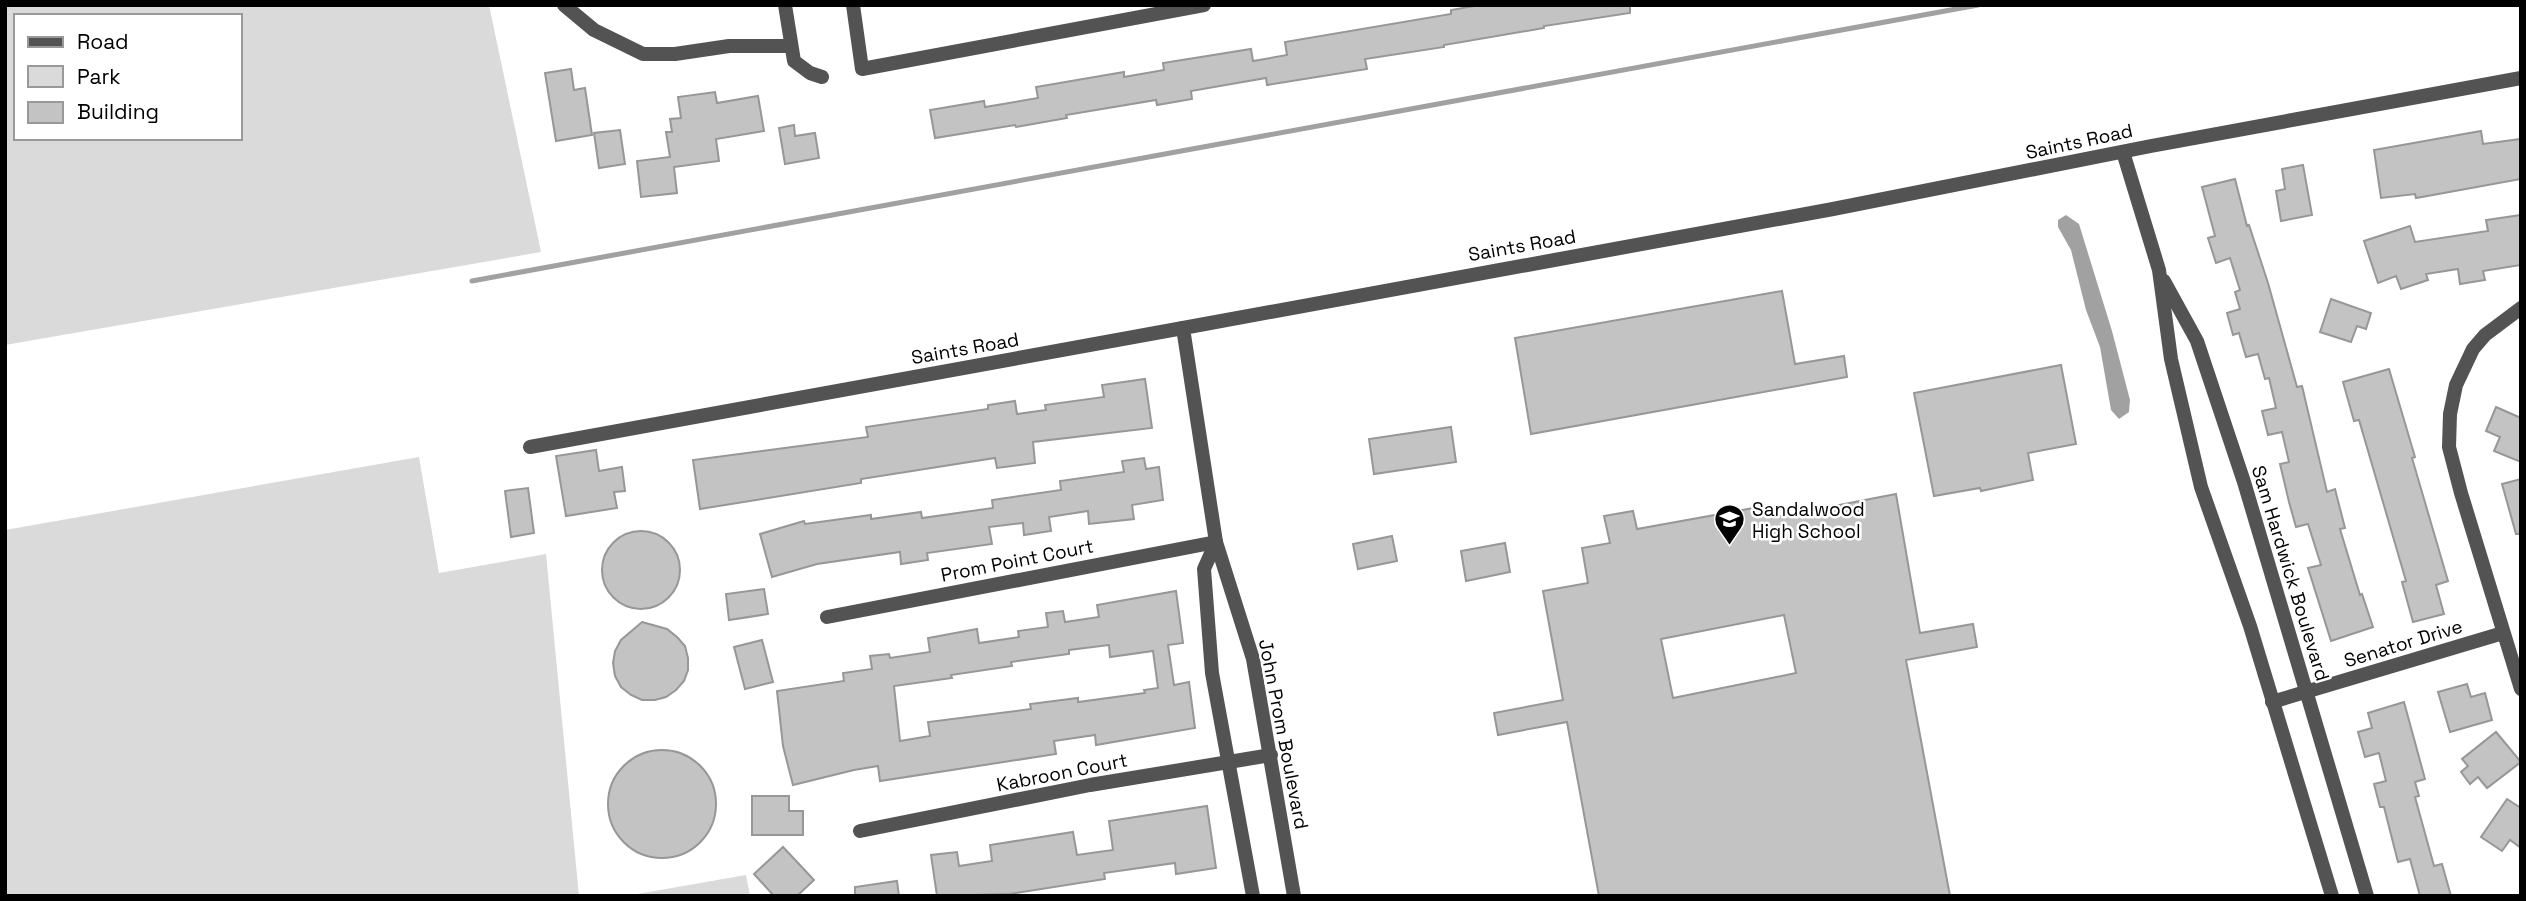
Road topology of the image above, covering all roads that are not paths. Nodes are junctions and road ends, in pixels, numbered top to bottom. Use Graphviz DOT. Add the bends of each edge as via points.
graph roads {
  1 [pos="564,5"];
  2 [pos="785,5"];
  3 [pos="853,5"];
  4 [pos="1204,5"];
  5 [pos="790,46"];
  6 [pos="822,78"];
  7 [pos="2521,78"];
  8 [pos="2123,152"];
  9 [pos="2159,270"];
  10 [pos="2521,308"];
  11 [pos="1183,328"];
  12 [pos="530,447"];
  13 [pos="1216,542"];
  14 [pos="827,617"];
  15 [pos="2504,633"];
  16 [pos="2521,689"];
  17 [pos="2308,692"];
  18 [pos="2273,702"];
  19 [pos="1271,755"];
  20 [pos="1230,760"];
  21 [pos="860,831"];
  22 [pos="1255,894"];
  23 [pos="1294,896"];
  24 [pos="2332,896"];
  25 [pos="2367,896"];
  1 -- 5 [label="street" via="594,30 643,54"];
  2 -- 5 [label="street"];
  3 -- 4 [label="street" via="862,69"];
  5 -- 6 [label="street" via="794,61"];
  7 -- 8 [label="street, Saints Road"];
  8 -- 9 [label="street, Sam Hardwick Boulevard"];
  8 -- 11 [label="street, Saints Road"];
  9 -- 17 [label="street, Sam Hardwick Boulevard" via="2197,341"];
  9 -- 18 [label="street, Sam Hardwick Boulevard" via="2171,359 2201,487"];
  10 -- 15 [label="street" via="2473,349 2456,386 2450,414 2449,447"];
  11 -- 12 [label="street, Saints Road"];
  11 -- 13 [label="street, John Prom Boulevard"];
  13 -- 14 [label="street, Prom Point Court"];
  13 -- 19 [label="street, John Prom Boulevard" via="1252,659"];
  13 -- 20 [label="street, John Prom Boulevard" via="1204,569 1212,673"];
  15 -- 16 [label="street"];
  15 -- 17 [label="street, Senator Drive"];
  17 -- 18 [label="street, Senator Drive"];
  17 -- 25 [label="street, Sam Hardwick Boulevard"];
  18 -- 24 [label="street, Sam Hardwick Boulevard"];
  19 -- 20 [label="street, Kabroon Court"];
  19 -- 23 [label="street, John Prom Boulevard"];
  20 -- 21 [label="street, Kabroon Court"];
  20 -- 22 [label="street, John Prom Boulevard"];
}
